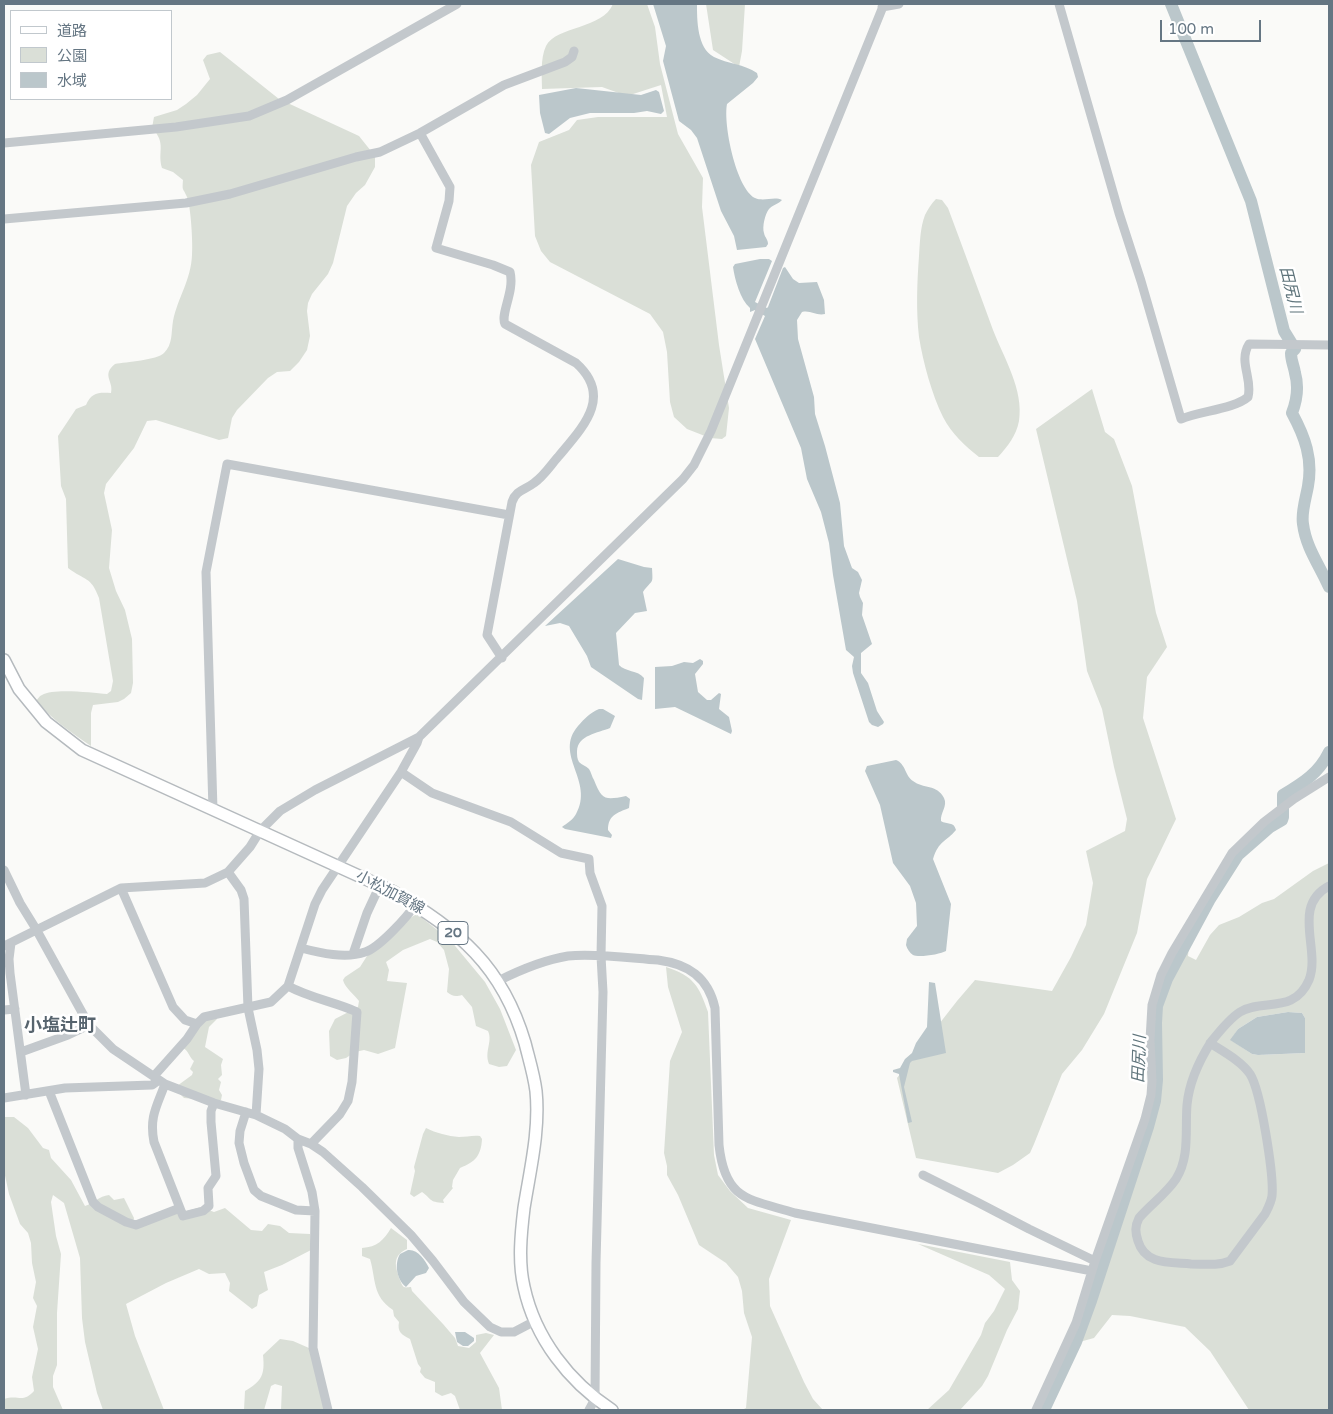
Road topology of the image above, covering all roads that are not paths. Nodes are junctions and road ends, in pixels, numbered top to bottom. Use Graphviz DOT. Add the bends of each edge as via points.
graph roads {
  1 [pos="457,4"];
  2 [pos="899,4"];
  3 [pos="1059,4"];
  4 [pos="883,6"];
  5 [pos="574,51"];
  6 [pos="420,133"];
  7 [pos="4,143"];
  8 [pos="4,219"];
  9 [pos="1329,345"];
  10 [pos="509,515"];
  11 [pos="502,658"];
  12 [pos="4,660"];
  13 [pos="7,677"];
  14 [pos="419,737"];
  15 [pos="401,772"];
  16 [pos="1329,777"];
  17 [pos="213,810"];
  18 [pos="260,831"];
  19 [pos="337,865"];
  20 [pos="4,870"];
  21 [pos="228,872"];
  22 [pos="380,885"];
  23 [pos="1329,886"];
  24 [pos="121,888"];
  25 [pos="415,905"];
  26 [pos="36,929"];
  27 [pos="8,945"];
  28 [pos="301,948"];
  29 [pos="353,954"];
  30 [pos="601,956"];
  31 [pos="498,981"];
  32 [pos="288,986"];
  33 [pos="248,1008"];
  34 [pos="15,1009"];
  35 [pos="4,1010"];
  36 [pos="197,1024"];
  37 [pos="89,1025"];
  38 [pos="1210,1044"];
  39 [pos="21,1052"];
  40 [pos="159,1080"];
  41 [pos="49,1091"];
  42 [pos="26,1096"];
  43 [pos="4,1098"];
  44 [pos="214,1103"];
  45 [pos="246,1112"];
  46 [pos="256,1115"];
  47 [pos="298,1139"];
  48 [pos="311,1144"];
  49 [pos="923,1175"];
  50 [pos="180,1208"];
  51 [pos="315,1211"];
  52 [pos="1095,1261"];
  53 [pos="1092,1271"];
  54 [pos="535,1321"];
  55 [pos="595,1399"];
  56 [pos="328,1410"];
  57 [pos="589,1410"];
  58 [pos="612,1410"];
  59 [pos="1036,1410"];
  1 -- 7 [label="street" via="287,100 249,116 176,128"];
  2 -- 4 [label="street"];
  3 -- 9 [label="street" via="1181,419 1243,402 1248,397 1250,387 1244,356 1250,344"];
  4 -- 11 [label="street" via="711,431 694,465 683,480"];
  5 -- 6 [label="street" via="565,62 504,85"];
  6 -- 8 [label="street" via="380,152 230,194 186,203"];
  6 -- 10 [label="street" via="450,186 436,248 510,272 512,284 503,318 505,324 576,362 592,384 593,406 585,424 546,472 534,484 517,493"];
  10 -- 11 [label="street" via="487,635"];
  10 -- 17 [label="street" via="227,464 206,572"];
  11 -- 14 [label="street"];
  12 -- 13 [label="main road, 小松加賀線 / 20"];
  13 -- 17 [label="main road, 小松加賀線 / 20" via="46,722 82,750"];
  14 -- 15 [label="street"];
  14 -- 18 [label="street" via="292,803"];
  15 -- 19 [label="street"];
  15 -- 30 [label="street" via="432,793 512,822 561,853 589,859 590,873 602,906"];
  16 -- 52 [label="street" via="1264,822 1232,853 1161,975 1152,1004 1152,1081 1146,1114"];
  17 -- 18 [label="main road, 小松加賀線 / 20"];
  18 -- 19 [label="main road, 小松加賀線 / 20"];
  18 -- 21 [label="street"];
  19 -- 22 [label="main road, 小松加賀線 / 20"];
  19 -- 28 [label="street" via="315,904"];
  20 -- 26 [label="street"];
  21 -- 24 [label="street" via="205,883"];
  21 -- 33 [label="street" via="244,899"];
  22 -- 25 [label="main road, 小松加賀線 / 20"];
  22 -- 29 [label="street"];
  23 -- 38 [label="street" via="1320,892 1311,907 1311,972 1304,988 1283,1003 1241,1011"];
  24 -- 26 [label="street"];
  24 -- 36 [label="street" via="173,1007 185,1020"];
  25 -- 29 [label="street" via="375,947"];
  25 -- 31 [label="main road, 小松加賀線 / 20" via="466,943"];
  26 -- 27 [label="street"];
  26 -- 37 [label="street"];
  27 -- 34 [label="street"];
  28 -- 29 [label="street"];
  28 -- 32 [label="street"];
  30 -- 31 [label="street" via="569,956 541,962"];
  30 -- 53 [label="street" via="678,964 710,988 716,1019 721,1161 733,1188 747,1198 795,1213"];
  30 -- 55 [label="street"];
  31 -- 54 [label="main road, 小松加賀線 / 20" via="516,1018 536,1092 534,1151 524,1208 521,1257 523,1286"];
  32 -- 33 [label="street" via="270,1002"];
  32 -- 48 [label="street" via="302,994 357,1012 348,1101"];
  33 -- 36 [label="street" via="204,1017"];
  33 -- 46 [label="street" via="258,1050"];
  34 -- 35 [label="street"];
  34 -- 39 [label="street"];
  36 -- 40 [label="street"];
  37 -- 39 [label="street"];
  37 -- 40 [label="street" via="113,1049"];
  38 -- 38 [label="street" via="1252,1076 1271,1168 1272,1196 1265,1214 1230,1261 1212,1265 1162,1262 1142,1250 1136,1225 1176,1179 1186,1150 1189,1091"];
  39 -- 42 [label="street"];
  40 -- 41 [label="street" via="152,1085"];
  40 -- 44 [label="street"];
  40 -- 50 [label="street" via="152,1133"];
  41 -- 42 [label="street"];
  41 -- 50 [label="street" via="93,1202 98,1207 136,1225"];
  42 -- 43 [label="street"];
  44 -- 45 [label="street"];
  44 -- 50 [label="street" via="211,1122 216,1176 208,1188 210,1206 183,1216"];
  45 -- 46 [label="street"];
  45 -- 51 [label="street" via="239,1143 254,1190 296,1210"];
  46 -- 47 [label="street"];
  47 -- 48 [label="street"];
  47 -- 51 [label="street"];
  48 -- 54 [label="street" via="334,1161 411,1235 464,1302 490,1327 501,1332 514,1332"];
  49 -- 52 [label="street"];
  51 -- 56 [label="street" via="313,1348"];
  52 -- 53 [label="street"];
  53 -- 59 [label="street" via="1076,1323"];
  54 -- 55 [label="main road, 小松加賀線 / 20" via="570,1375"];
  55 -- 57 [label="street"];
  55 -- 58 [label="main road, 小松加賀線 / 20"];
}
